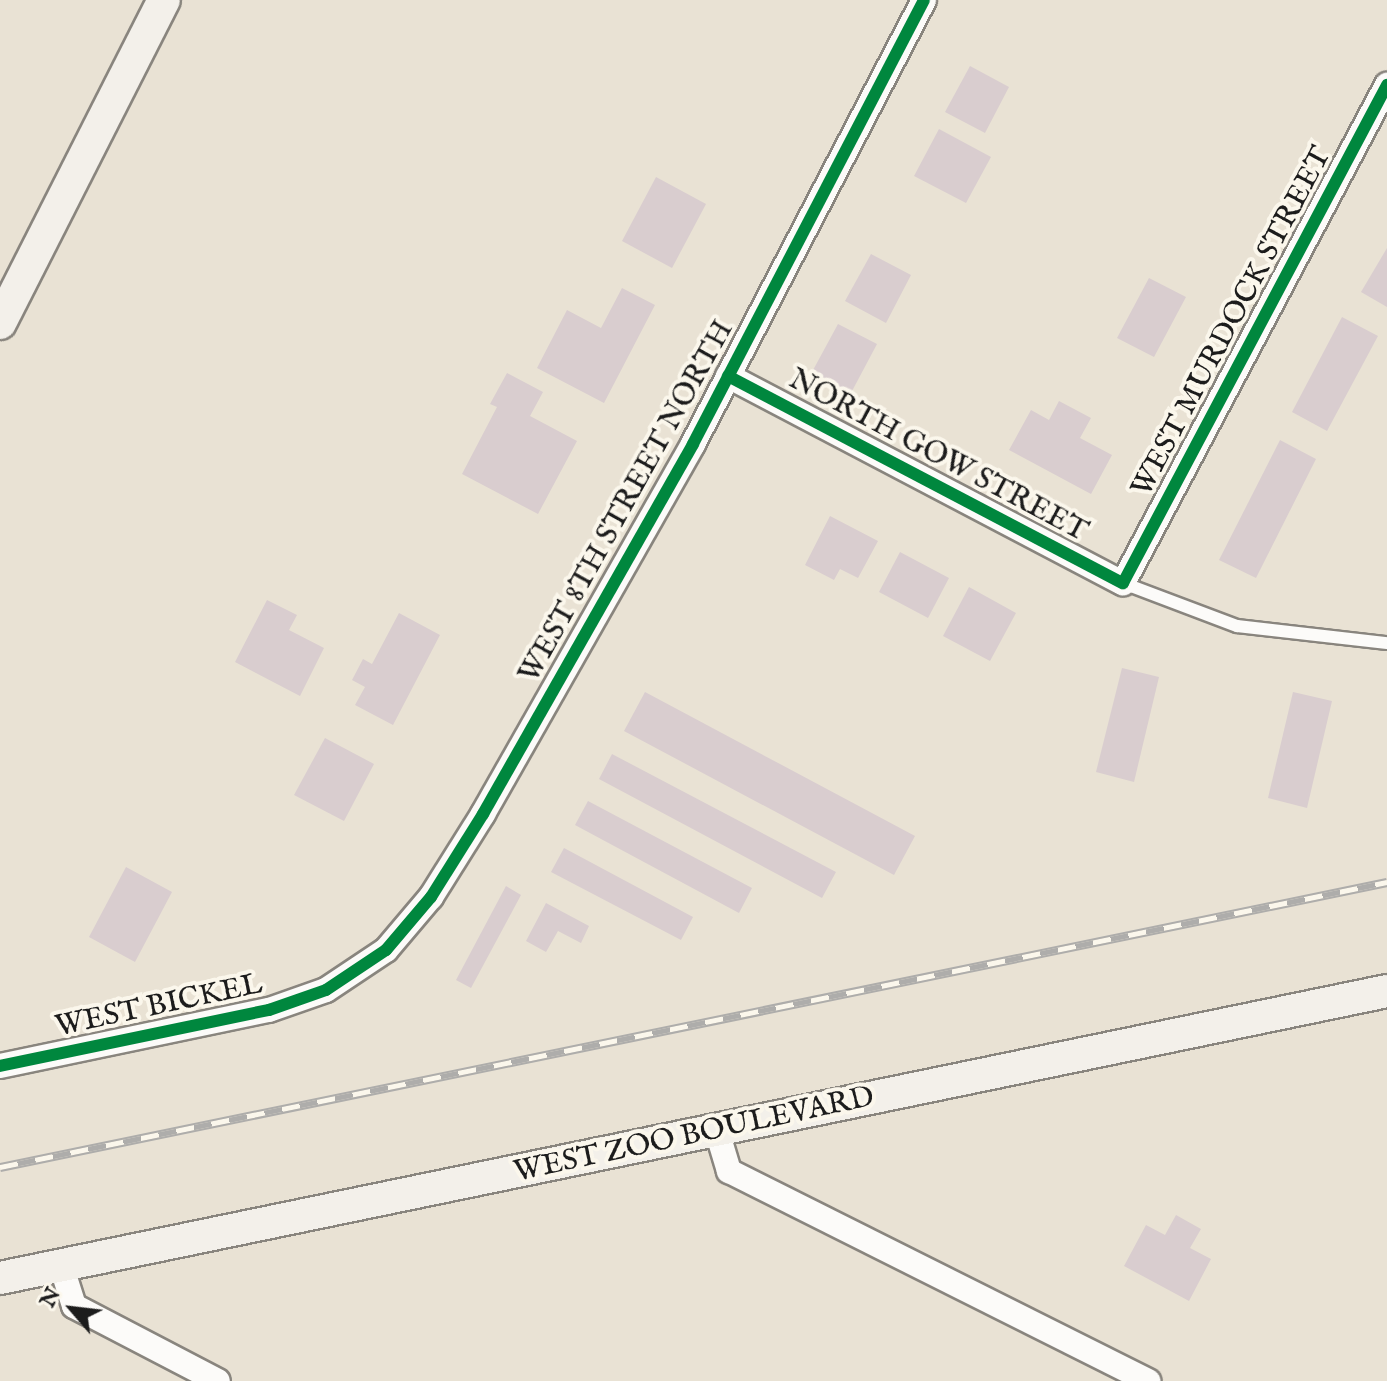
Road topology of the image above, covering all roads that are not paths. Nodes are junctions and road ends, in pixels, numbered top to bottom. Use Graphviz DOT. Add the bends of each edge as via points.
graph roads {
  1 [pos="164,0"];
  2 [pos="924,0"];
  3 [pos="1387,85"];
  4 [pos="0,323"];
  5 [pos="728,376"];
  6 [pos="1123,583"];
  7 [pos="1387,643"];
  8 [pos="326,990"];
  9 [pos="1387,991"];
  10 [pos="0,1066"];
  11 [pos="717,1131"];
  12 [pos="61,1265"];
  13 [pos="0,1278"];
  14 [pos="218,1381"];
  15 [pos="1148,1381"];
  1 -- 4 [label="main road"];
  2 -- 5 [label="street, WEST 8TH STREET NORTH"];
  3 -- 6 [label="street, WEST MURDOCK STREET"];
  5 -- 6 [label="street, NORTH GOW STREET"];
  5 -- 8 [label="street, WEST 8TH STREET NORTH" via="483,814 431,897 386,950"];
  6 -- 7 [label="lane" via="1237,626"];
  8 -- 10 [label="street, WEST BICKEL" via="269,1010"];
  9 -- 11 [label="main road, WEST ZOO BOULEVARD"];
  11 -- 12 [label="main road, WEST ZOO BOULEVARD"];
  11 -- 15 [label="street" via="729,1171"];
  12 -- 13 [label="main road, WEST ZOO BOULEVARD"];
  12 -- 14 [label="street" via="74,1306"];
}
